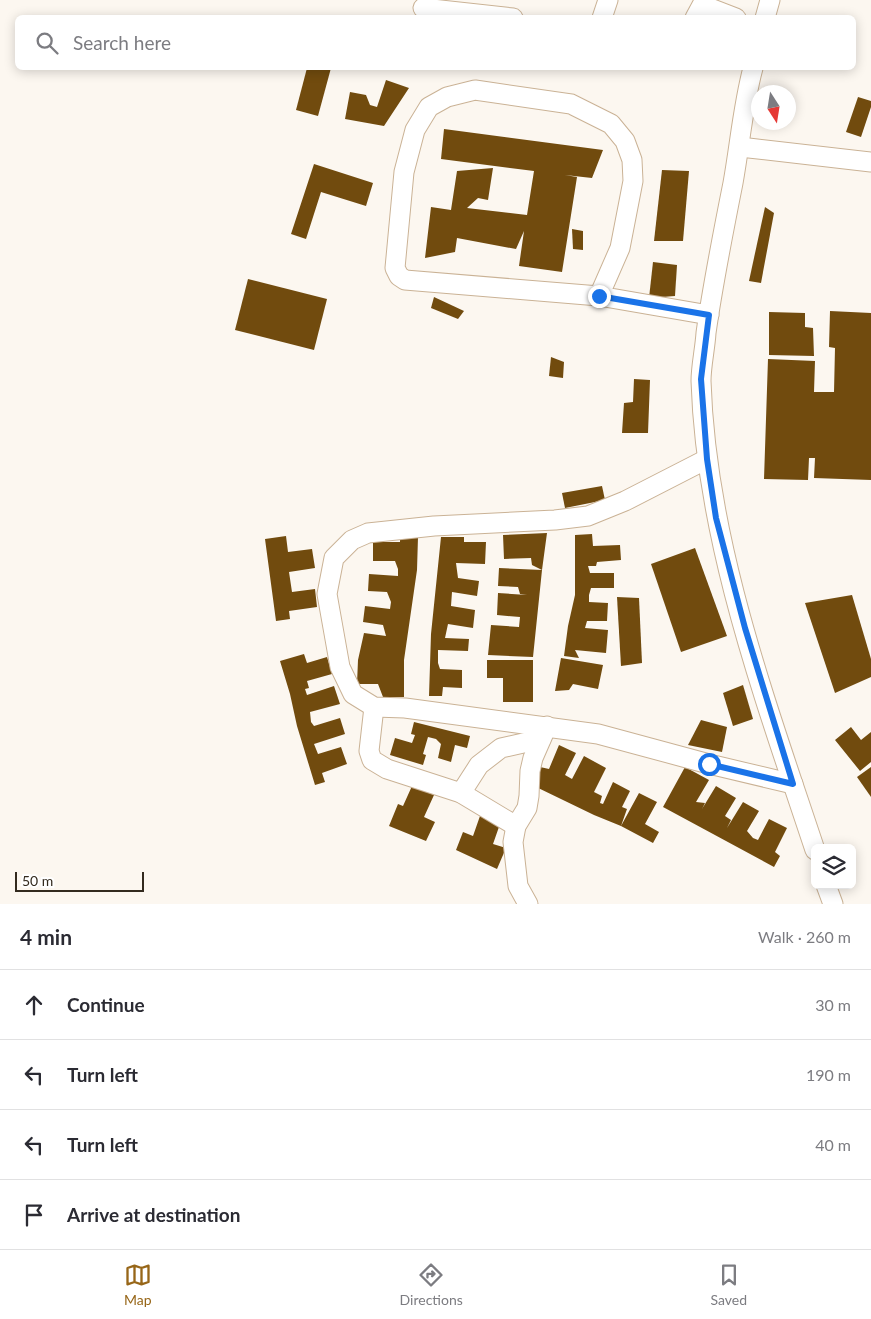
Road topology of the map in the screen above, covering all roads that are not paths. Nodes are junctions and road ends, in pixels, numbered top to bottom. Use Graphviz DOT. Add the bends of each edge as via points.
graph roads {
  1 [pos="608,0"];
  2 [pos="770,0"];
  3 [pos="423,8"];
  4 [pos="700,8"];
  5 [pos="486,15"];
  6 [pos="603,15"];
  7 [pos="725,15"];
  8 [pos="766,15"];
  9 [pos="752,70"];
  10 [pos="740,147"];
  11 [pos="871,162"];
  12 [pos="599,296"];
  13 [pos="709,315"];
  14 [pos="707,459"];
  15 [pos="374,707"];
  16 [pos="544,733"];
  17 [pos="793,784"];
  18 [pos="461,793"];
  19 [pos="516,826"];
  20 [pos="813,844"];
  21 [pos="827,889"];
  22 [pos="528,904"];
  23 [pos="832,904"];
  1 -- 6 [label="street"];
  2 -- 8 [label="street"];
  3 -- 5 [label="street"];
  4 -- 7 [label="street"];
  9 -- 10 [label="street"];
  10 -- 11 [label="street"];
  10 -- 13 [label="street"];
  12 -- 12 [label="street" via="405,280 399,276 395,268 404,172 415,130 429,107 447,97 475,90 572,104 611,124 625,141 632,160 633,181 620,248"];
  12 -- 13 [label="street"];
  13 -- 14 [label="street" via="701,379"];
  14 -- 15 [label="street" via="588,516 434,526 368,533 352,540 334,558 327,594 340,667 353,694"];
  14 -- 17 [label="street" via="716,518 745,628"];
  15 -- 16 [label="street" via="405,708"];
  15 -- 18 [label="street" via="369,751 372,760 387,769"];
  16 -- 17 [label="street" via="598,734"];
  16 -- 18 [label="street" via="501,748 479,765"];
  16 -- 19 [label="street" via="530,771 527,808"];
  17 -- 20 [label="street"];
  18 -- 19 [label="street"];
  19 -- 22 [label="street" via="513,842 515,872"];
  21 -- 23 [label="street"];
}
